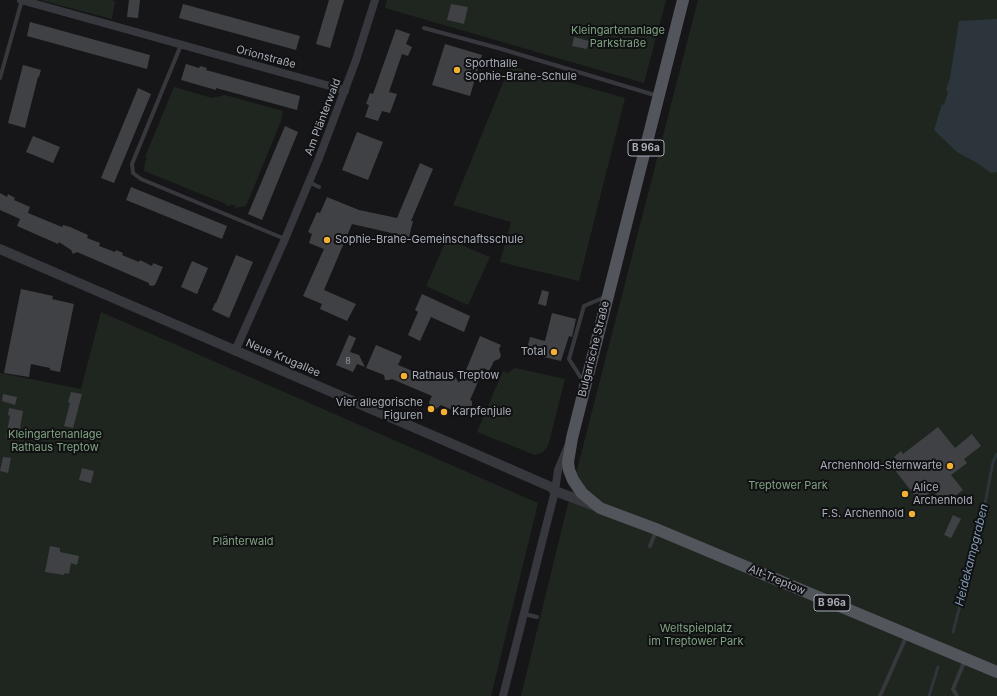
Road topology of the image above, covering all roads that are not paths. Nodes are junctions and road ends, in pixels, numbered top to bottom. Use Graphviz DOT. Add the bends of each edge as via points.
graph roads {
  1 [pos="22,0"];
  2 [pos="375,0"];
  3 [pos="683,0"];
  4 [pos="424,28"];
  5 [pos="181,45"];
  6 [pos="0,78"];
  7 [pos="345,91"];
  8 [pos="659,97"];
  9 [pos="309,182"];
  10 [pos="319,186"];
  11 [pos="285,239"];
  12 [pos="0,249"];
  13 [pos="607,296"];
  14 [pos="235,351"];
  15 [pos="586,384"];
  16 [pos="572,438"];
  17 [pos="555,491"];
  18 [pos="600,508"];
  19 [pos="656,529"];
  20 [pos="650,546"];
  21 [pos="524,614"];
  22 [pos="537,617"];
  23 [pos="907,634"];
  24 [pos="966,659"];
  25 [pos="997,672"];
  26 [pos="503,696"];
  27 [pos="880,696"];
  28 [pos="957,696"];
  1 -- 5 [label="street, Orionstraße"];
  1 -- 6 [label="lane, Orionstraße"];
  2 -- 7 [label="street, Am Plänterwald"];
  3 -- 8 [label="main road, Bulgarische Straße / B 96a"];
  4 -- 8 [label="lane"];
  5 -- 7 [label="street, Orionstraße"];
  5 -- 11 [label="lane" via="132,164 133,173 141,179"];
  7 -- 9 [label="street, Am Plänterwald"];
  8 -- 13 [label="main road, Bulgarische Straße / B 96a"];
  9 -- 10 [label="lane"];
  9 -- 11 [label="street, Am Plänterwald"];
  11 -- 14 [label="street, Am Plänterwald"];
  12 -- 14 [label="street, Neue Krugallee"];
  13 -- 15 [label="main road, Bulgarische Straße / B 96a"];
  13 -- 15 [label="lane" via="584,306 569,359"];
  14 -- 17 [label="street, Neue Krugallee" via="472,452"];
  15 -- 16 [label="main road, Bulgarische Straße / B 96a"];
  16 -- 17 [label="street, Bulgarische Straße" via="562,456"];
  16 -- 18 [label="main road, Alt-Treptow / B 96a" via="568,468 582,493"];
  17 -- 18 [label="street, Alt-Treptow"];
  17 -- 21 [label="street, Bulgarische Straße"];
  18 -- 19 [label="main road, Alt-Treptow / B 96a"];
  19 -- 20 [label="lane"];
  19 -- 23 [label="main road, Alt-Treptow / B 96a"];
  21 -- 22 [label="lane"];
  21 -- 26 [label="street, Bulgarische Straße"];
  23 -- 24 [label="main road, Alt-Treptow / B 96a"];
  23 -- 27 [label="lane"];
  24 -- 25 [label="main road, Alt-Treptow / B 96a"];
  24 -- 28 [label="lane" via="953,689"];
}
